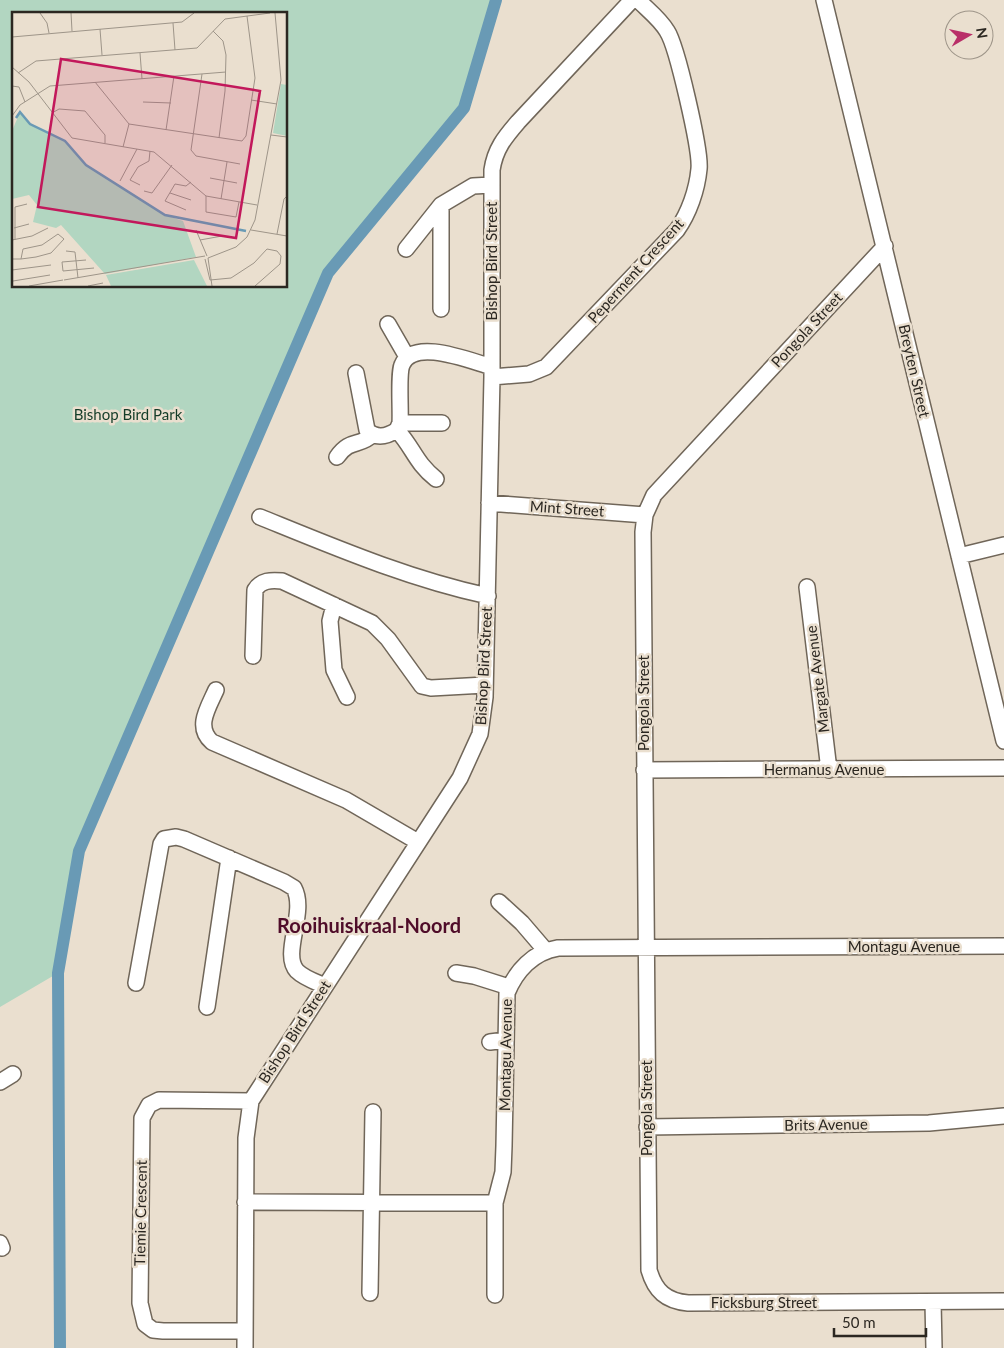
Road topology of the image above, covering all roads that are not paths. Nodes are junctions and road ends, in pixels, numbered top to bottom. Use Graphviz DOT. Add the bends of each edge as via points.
graph roads {
  1 [pos="632,0"];
  2 [pos="638,0"];
  3 [pos="824,0"];
  4 [pos="492,185"];
  5 [pos="441,205"];
  6 [pos="885,246"];
  7 [pos="406,249"];
  8 [pos="441,308"];
  9 [pos="388,324"];
  10 [pos="407,357"];
  11 [pos="492,372"];
  12 [pos="356,373"];
  13 [pos="442,422"];
  14 [pos="399,427"];
  15 [pos="372,435"];
  16 [pos="336,457"];
  17 [pos="436,479"];
  18 [pos="489,503"];
  19 [pos="645,515"];
  20 [pos="260,518"];
  21 [pos="1004,545"];
  22 [pos="959,556"];
  23 [pos="807,587"];
  24 [pos="488,596"];
  25 [pos="334,605"];
  26 [pos="253,656"];
  27 [pos="485,685"];
  28 [pos="216,690"];
  29 [pos="347,697"];
  30 [pos="1004,741"];
  31 [pos="1004,768"];
  32 [pos="644,770"];
  33 [pos="829,770"];
  34 [pos="418,842"];
  35 [pos="229,858"];
  36 [pos="499,902"];
  37 [pos="1004,946"];
  38 [pos="646,950"];
  39 [pos="546,951"];
  40 [pos="456,973"];
  41 [pos="136,983"];
  42 [pos="325,986"];
  43 [pos="509,987"];
  44 [pos="207,1007"];
  45 [pos="506,1040"];
  46 [pos="490,1042"];
  47 [pos="251,1101"];
  48 [pos="372,1112"];
  49 [pos="1004,1116"];
  50 [pos="647,1127"];
  51 [pos="370,1201"];
  52 [pos="245,1202"];
  53 [pos="495,1203"];
  54 [pos="648,1252"];
  55 [pos="370,1293"];
  56 [pos="495,1295"];
  57 [pos="1004,1301"];
  58 [pos="934,1302"];
  59 [pos="245,1331"];
  60 [pos="245,1348"];
  61 [pos="934,1348"];
  1 -- 4 [label="street, Bishop Bird Street" via="502,140 494,155"];
  2 -- 11 [label="street, Peperment Crescent" via="661,22 672,40 695,136 699,168 688,210 677,230 546,367 529,374"];
  3 -- 6 [label="street, Breyten Street"];
  4 -- 5 [label="street" via="473,186"];
  4 -- 11 [label="street, Bishop Bird Street"];
  5 -- 7 [label="street"];
  5 -- 8 [label="street"];
  6 -- 19 [label="street, Pongola Street" via="659,489"];
  6 -- 22 [label="street, Breyten Street"];
  9 -- 10 [label="street"];
  10 -- 11 [label="street" via="414,353 434,352"];
  10 -- 14 [label="street" via="401,366"];
  11 -- 18 [label="street, Bishop Bird Street"];
  12 -- 15 [label="street" via="366,430"];
  13 -- 14 [label="street"];
  14 -- 15 [label="street" via="385,435"];
  14 -- 17 [label="street" via="418,463"];
  15 -- 16 [label="street" via="347,444"];
  18 -- 19 [label="street, Mint Street"];
  18 -- 24 [label="street, Bishop Bird Street"];
  19 -- 32 [label="street, Pongola Street"];
  20 -- 24 [label="street" via="347,552 444,585"];
  21 -- 22 [label="street"];
  22 -- 30 [label="street, Breyten Street"];
  23 -- 33 [label="street, Margate Avenue"];
  24 -- 27 [label="street, Bishop Bird Street"];
  25 -- 26 [label="street" via="282,581 261,584 253,597"];
  25 -- 27 [label="street" via="378,628 422,686"];
  25 -- 29 [label="street" via="330,621 334,670"];
  27 -- 34 [label="street, Bishop Bird Street" via="484,714 472,755"];
  28 -- 34 [label="street" via="202,722 205,736 212,742 353,803"];
  31 -- 33 [label="street, Hermanus Avenue"];
  32 -- 33 [label="street, Hermanus Avenue"];
  32 -- 38 [label="street, Pongola Street"];
  34 -- 42 [label="street, Bishop Bird Street"];
  35 -- 41 [label="street" via="184,839 164,839"];
  35 -- 42 [label="street" via="294,888 299,903 292,962 299,974"];
  35 -- 44 [label="street"];
  36 -- 39 [label="street"];
  37 -- 38 [label="street, Montagu Avenue"];
  38 -- 39 [label="street, Montagu Avenue" via="558,948"];
  38 -- 50 [label="street, Pongola Street"];
  39 -- 43 [label="street, Montagu Avenue" via="523,967"];
  40 -- 43 [label="street"];
  42 -- 47 [label="street, Bishop Bird Street"];
  43 -- 45 [label="street, Montagu Avenue" via="506,993"];
  45 -- 46 [label="street"];
  45 -- 53 [label="street, Montagu Avenue" via="503,1172"];
  47 -- 52 [label="street, Bishop Bird Street" via="247,1124"];
  47 -- 59 [label="street, Tiemie Crescent" via="159,1100 150,1105 142,1118 140,1303 145,1324 153,1330 163,1331"];
  48 -- 51 [label="street"];
  49 -- 50 [label="street, Brits Avenue" via="929,1123"];
  50 -- 54 [label="street, Pongola Street"];
  51 -- 52 [label="street"];
  51 -- 53 [label="street"];
  51 -- 55 [label="street"];
  52 -- 59 [label="street, Bishop Bird Street"];
  53 -- 56 [label="street, Montagu Avenue"];
  54 -- 58 [label="street, Ficksburg Street" via="652,1282 674,1302"];
  57 -- 58 [label="street, Ficksburg Street"];
  58 -- 61 [label="street"];
  59 -- 60 [label="street, Bishop Bird Street"];
}
